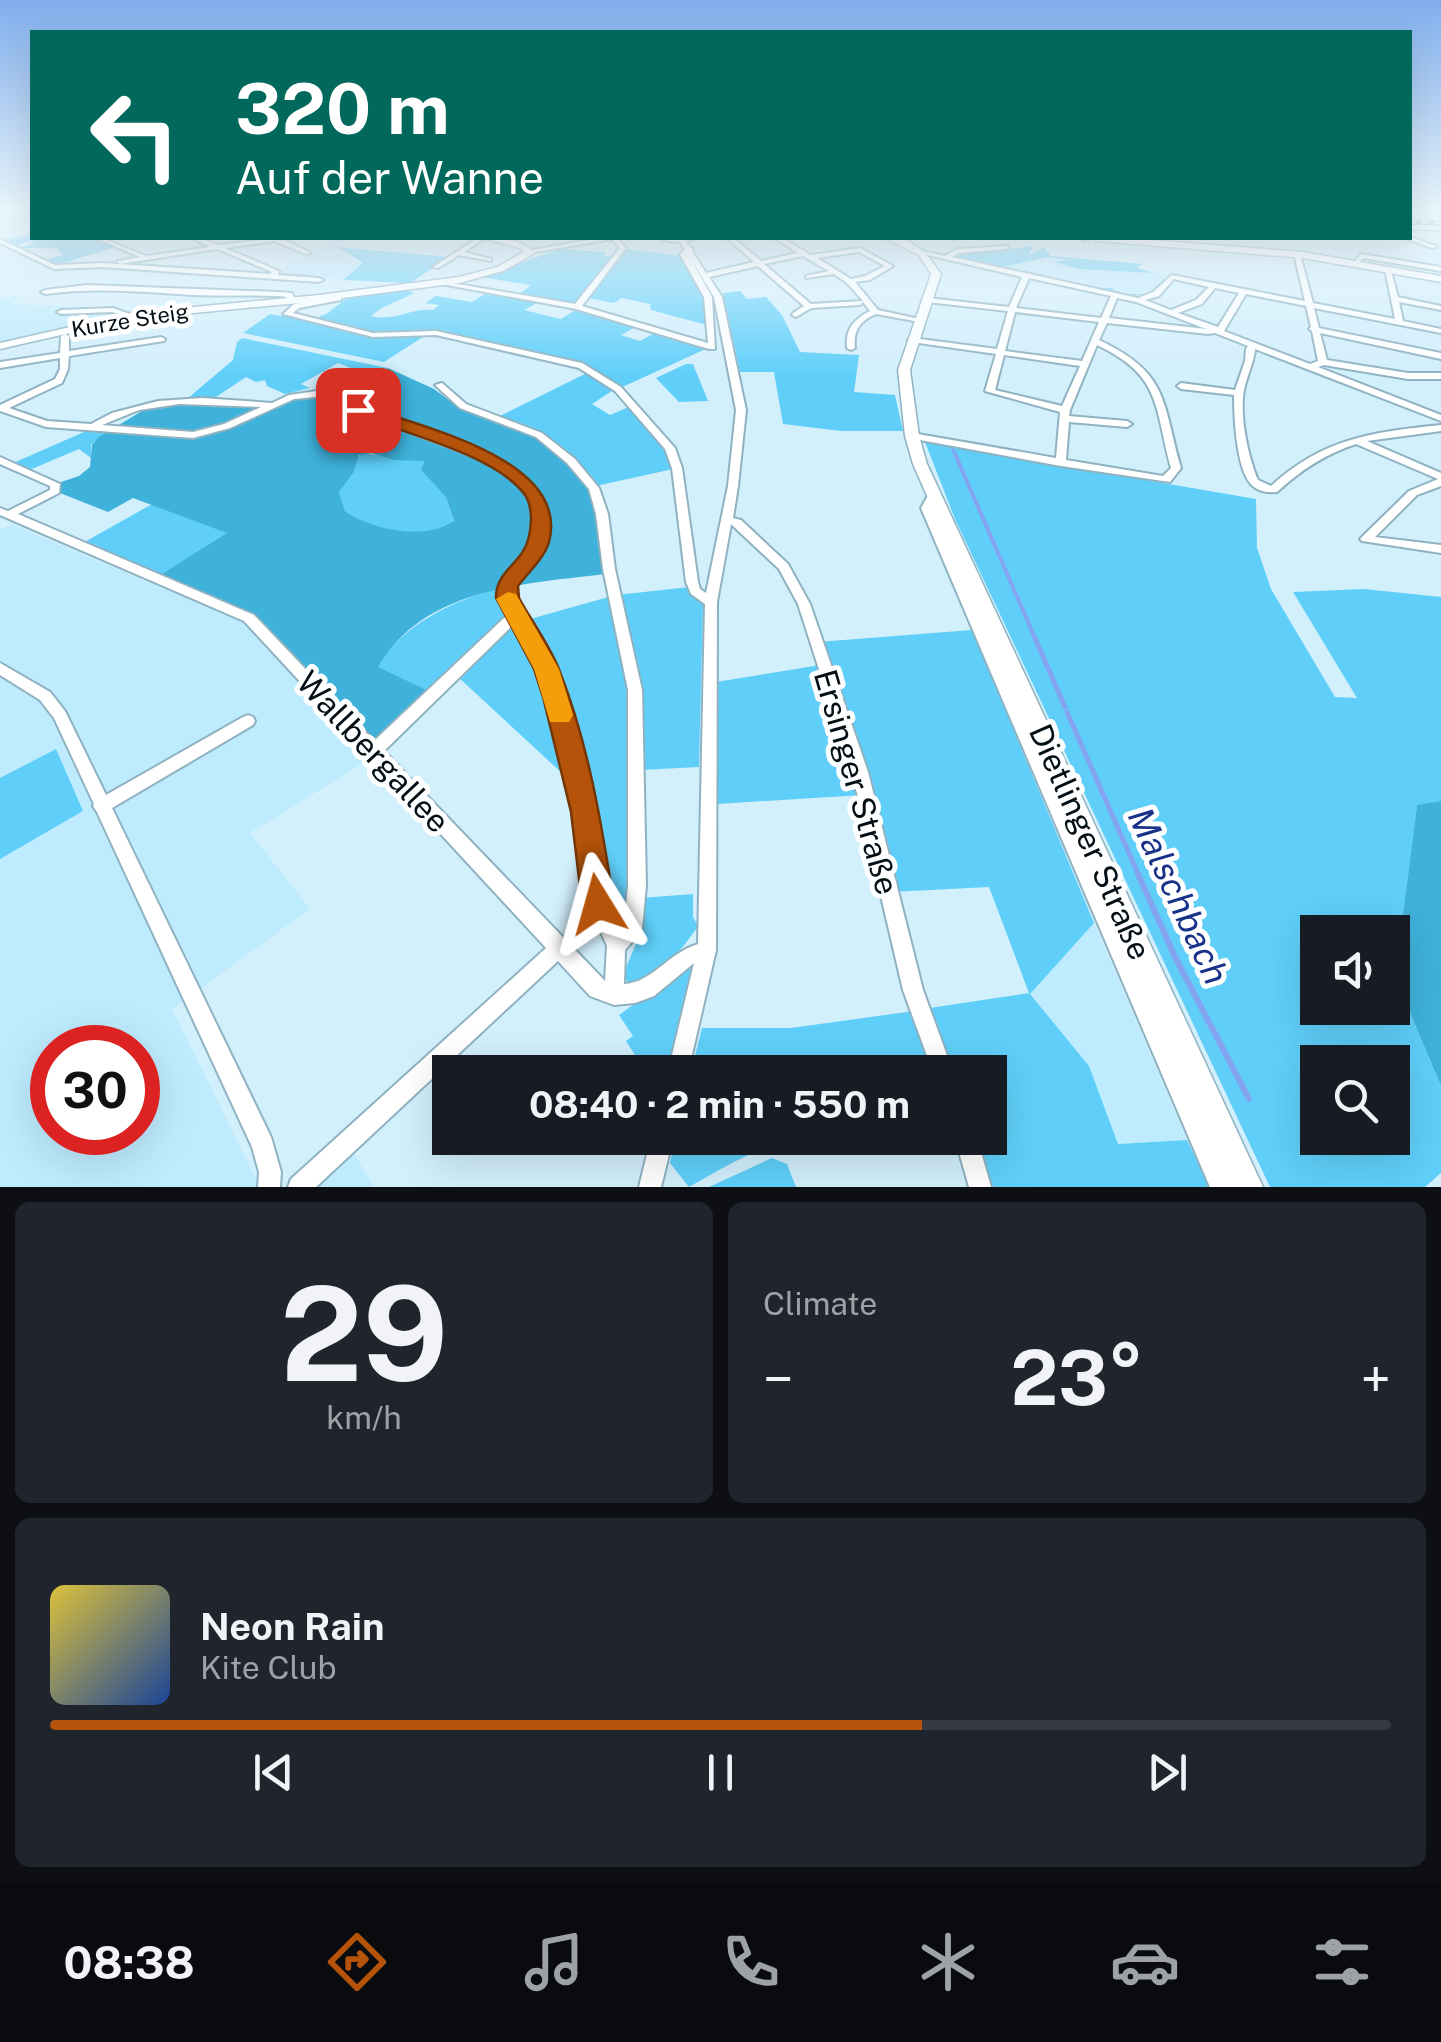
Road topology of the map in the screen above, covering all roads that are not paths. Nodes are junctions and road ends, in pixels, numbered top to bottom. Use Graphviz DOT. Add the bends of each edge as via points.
graph roads {
  1 [pos="51,265"];
  2 [pos="93,265"];
  3 [pos="108,265"];
  4 [pos="261,265"];
  5 [pos="508,265"];
  6 [pos="612,265"];
  7 [pos="689,265"];
  8 [pos="701,265"];
  9 [pos="751,265"];
  10 [pos="765,265"];
  11 [pos="825,265"];
  12 [pos="889,265"];
  13 [pos="930,265"];
  14 [pos="979,265"];
  15 [pos="1300,265"];
  16 [pos="1376,265"];
  17 [pos="1407,265"];
  18 [pos="1388,269"];
  19 [pos="1441,269"];
  20 [pos="836,272"];
  21 [pos="706,275"];
  22 [pos="808,277"];
  23 [pos="270,278"];
  24 [pos="1026,278"];
  25 [pos="1441,279"];
  26 [pos="320,280"];
  27 [pos="850,281"];
  28 [pos="440,283"];
  29 [pos="1214,284"];
  30 [pos="1244,291"];
  31 [pos="45,292"];
  32 [pos="342,296"];
  33 [pos="1114,297"];
  34 [pos="927,300"];
  35 [pos="1138,300"];
  36 [pos="1396,300"];
  37 [pos="292,301"];
  38 [pos="860,302"];
  39 [pos="1310,305"];
  40 [pos="809,306"];
  41 [pos="578,308"];
  42 [pos="1441,308"];
  43 [pos="1012,309"];
  44 [pos="60,312"];
  45 [pos="875,312"];
  46 [pos="1171,313"];
  47 [pos="796,314"];
  48 [pos="131,316"];
  49 [pos="920,320"];
  50 [pos="1104,320"];
  51 [pos="1400,323"];
  52 [pos="1313,330"];
  53 [pos="1217,331"];
  54 [pos="1441,331"];
  55 [pos="65,336"];
  56 [pos="161,339"];
  57 [pos="912,340"];
  58 [pos="1095,341"];
  59 [pos="1254,345"];
  60 [pos="0,346"];
  61 [pos="851,348"];
  62 [pos="1000,352"];
  63 [pos="63,355"];
  64 [pos="1441,356"];
  65 [pos="1323,362"];
  66 [pos="0,364"];
  67 [pos="1082,364"];
  68 [pos="1310,367"];
  69 [pos="1441,376"];
  70 [pos="439,386"];
  71 [pos="1181,386"];
  72 [pos="1238,393"];
  73 [pos="274,405"];
  74 [pos="1,408"];
  75 [pos="1441,410"];
  76 [pos="1424,412"];
  77 [pos="1065,414"];
  78 [pos="1441,418"];
  79 [pos="1128,424"];
  80 [pos="93,426"];
  81 [pos="1441,428"];
  82 [pos="912,436"];
  83 [pos="1352,439"];
  84 [pos="0,460"];
  85 [pos="1061,463"];
  86 [pos="1441,480"];
  87 [pos="934,496"];
  88 [pos="4,513"];
  89 [pos="727,520"];
  90 [pos="1441,549"];
  91 [pos="714,572"];
  92 [pos="692,582"];
  93 [pos="711,602"];
  94 [pos="517,618"];
  95 [pos="0,668"];
  96 [pos="248,721"];
  97 [pos="374,752"];
  98 [pos="101,806"];
  99 [pos="616,946"];
  100 [pos="557,950"];
  101 [pos="707,950"];
  102 [pos="614,995"];
  103 [pos="682,1055"];
  104 [pos="936,1055"];
  105 [pos="658,1155"];
  106 [pos="971,1155"];
  107 [pos="269,1187"];
  108 [pos="298,1187"];
  109 [pos="650,1187"];
  110 [pos="980,1187"];
  111 [pos="1221,1187"];
  112 [pos="1247,1187"];
  1 -- 2 [label="street"];
  3 -- 23 [label="street"];
  4 -- 23 [label="street" via="276,272"];
  5 -- 28 [label="main road, Kurze Steig"];
  6 -- 41 [label="street"];
  7 -- 41 [label="street" via="708,298 714,346"];
  8 -- 21 [label="street"];
  9 -- 21 [label="street"];
  10 -- 40 [label="street"];
  11 -- 20 [label="street"];
  12 -- 27 [label="street"];
  13 -- 34 [label="main road, Dietlinger Straße" via="936,274"];
  14 -- 24 [label="street"];
  15 -- 39 [label="street"];
  16 -- 18 [label="main road"];
  17 -- 19 [label="street"];
  18 -- 25 [label="main road"];
  18 -- 36 [label="street"];
  20 -- 22 [label="street"];
  20 -- 27 [label="street"];
  21 -- 89 [label="street" via="718,297 740,410"];
  23 -- 26 [label="street"];
  24 -- 33 [label="street"];
  24 -- 43 [label="street"];
  27 -- 45 [label="street"];
  28 -- 32 [label="main road, Kurze Steig"];
  28 -- 41 [label="street"];
  29 -- 30 [label="street"];
  29 -- 35 [label="street" via="1172,276 1156,294"];
  29 -- 46 [label="street" via="1199,302"];
  30 -- 39 [label="street"];
  30 -- 53 [label="street"];
  31 -- 37 [label="street" via="117,285 289,295"];
  32 -- 37 [label="main road, Kurze Steig"];
  32 -- 92 [label="street" via="287,314 373,335 436,333 582,366 618,390 670,448 678,468"];
  33 -- 35 [label="street"];
  33 -- 50 [label="street"];
  34 -- 43 [label="street"];
  34 -- 49 [label="main road, Dietlinger Straße"];
  35 -- 46 [label="street"];
  36 -- 42 [label="street"];
  36 -- 51 [label="street"];
  37 -- 48 [label="main road, Kurze Steig"];
  38 -- 40 [label="street"];
  39 -- 51 [label="street"];
  39 -- 52 [label="street"];
  40 -- 47 [label="street"];
  43 -- 50 [label="street"];
  43 -- 62 [label="street"];
  44 -- 48 [label="street"];
  45 -- 49 [label="street"];
  45 -- 61 [label="street" via="857,322"];
  46 -- 53 [label="street"];
  48 -- 60 [label="main road, Kurze Steig"];
  49 -- 57 [label="main road, Dietlinger Straße"];
  50 -- 53 [label="street"];
  50 -- 58 [label="street"];
  51 -- 54 [label="street"];
  52 -- 64 [label="street"];
  52 -- 65 [label="street"];
  53 -- 59 [label="street"];
  55 -- 63 [label="street"];
  56 -- 63 [label="street"];
  57 -- 62 [label="street"];
  57 -- 82 [label="main road, Dietlinger Straße" via="904,370"];
  58 -- 67 [label="street"];
  58 -- 85 [label="street" via="1146,370 1176,468 1166,480"];
  59 -- 68 [label="street"];
  59 -- 72 [label="street"];
  62 -- 67 [label="street"];
  62 -- 77 [label="street" via="990,391"];
  63 -- 66 [label="street"];
  63 -- 74 [label="street" via="59,381"];
  65 -- 68 [label="street"];
  65 -- 69 [label="street"];
  67 -- 77 [label="street"];
  68 -- 76 [label="street"];
  70 -- 99 [label="street" via="463,406 540,435 594,488 635,690 638,886 632,928"];
  71 -- 72 [label="street"];
  72 -- 83 [label="street" via="1252,479 1269,490 1316,455"];
  73 -- 80 [label="street" via="150,404"];
  73 -- 80 [label="street" via="202,434"];
  73 -- 94 [label="street" via="311,393 327,396 481,456 532,490 543,519 539,543 506,586"];
  74 -- 80 [label="street" via="46,424"];
  75 -- 76 [label="street"];
  76 -- 78 [label="street"];
  77 -- 79 [label="street"];
  77 -- 85 [label="street"];
  81 -- 83 [label="street"];
  82 -- 85 [label="street"];
  82 -- 87 [label="main road, Dietlinger Straße"];
  83 -- 86 [label="street"];
  84 -- 88 [label="street" via="55,484 54,492"];
  86 -- 90 [label="street" via="1413,493 1366,539"];
  87 -- 111 [label="street, Dietlinger Straße" via="927,508"];
  87 -- 112 [label="main road, Dietlinger Straße"];
  88 -- 97 [label="street, Wallbergallee" via="249,618"];
  89 -- 91 [label="street"];
  89 -- 104 [label="street, Ersinger Straße" via="784,567 804,604 860,772 903,954"];
  91 -- 92 [label="street"];
  91 -- 93 [label="street"];
  92 -- 93 [label="street"];
  93 -- 101 [label="street"];
  94 -- 97 [label="street"];
  94 -- 99 [label="street" via="556,697 586,812 598,904"];
  95 -- 98 [label="street" via="45,696 60,715"];
  96 -- 98 [label="street"];
  97 -- 100 [label="street, Wallbergallee"];
  98 -- 107 [label="street" via="263,1144"];
  99 -- 102 [label="street"];
  100 -- 102 [label="street, Wallbergallee" via="597,989"];
  100 -- 108 [label="street"];
  101 -- 102 [label="street" via="689,953 636,996"];
  101 -- 103 [label="street"];
  105 -- 109 [label="street"];
  106 -- 110 [label="street"];
}
